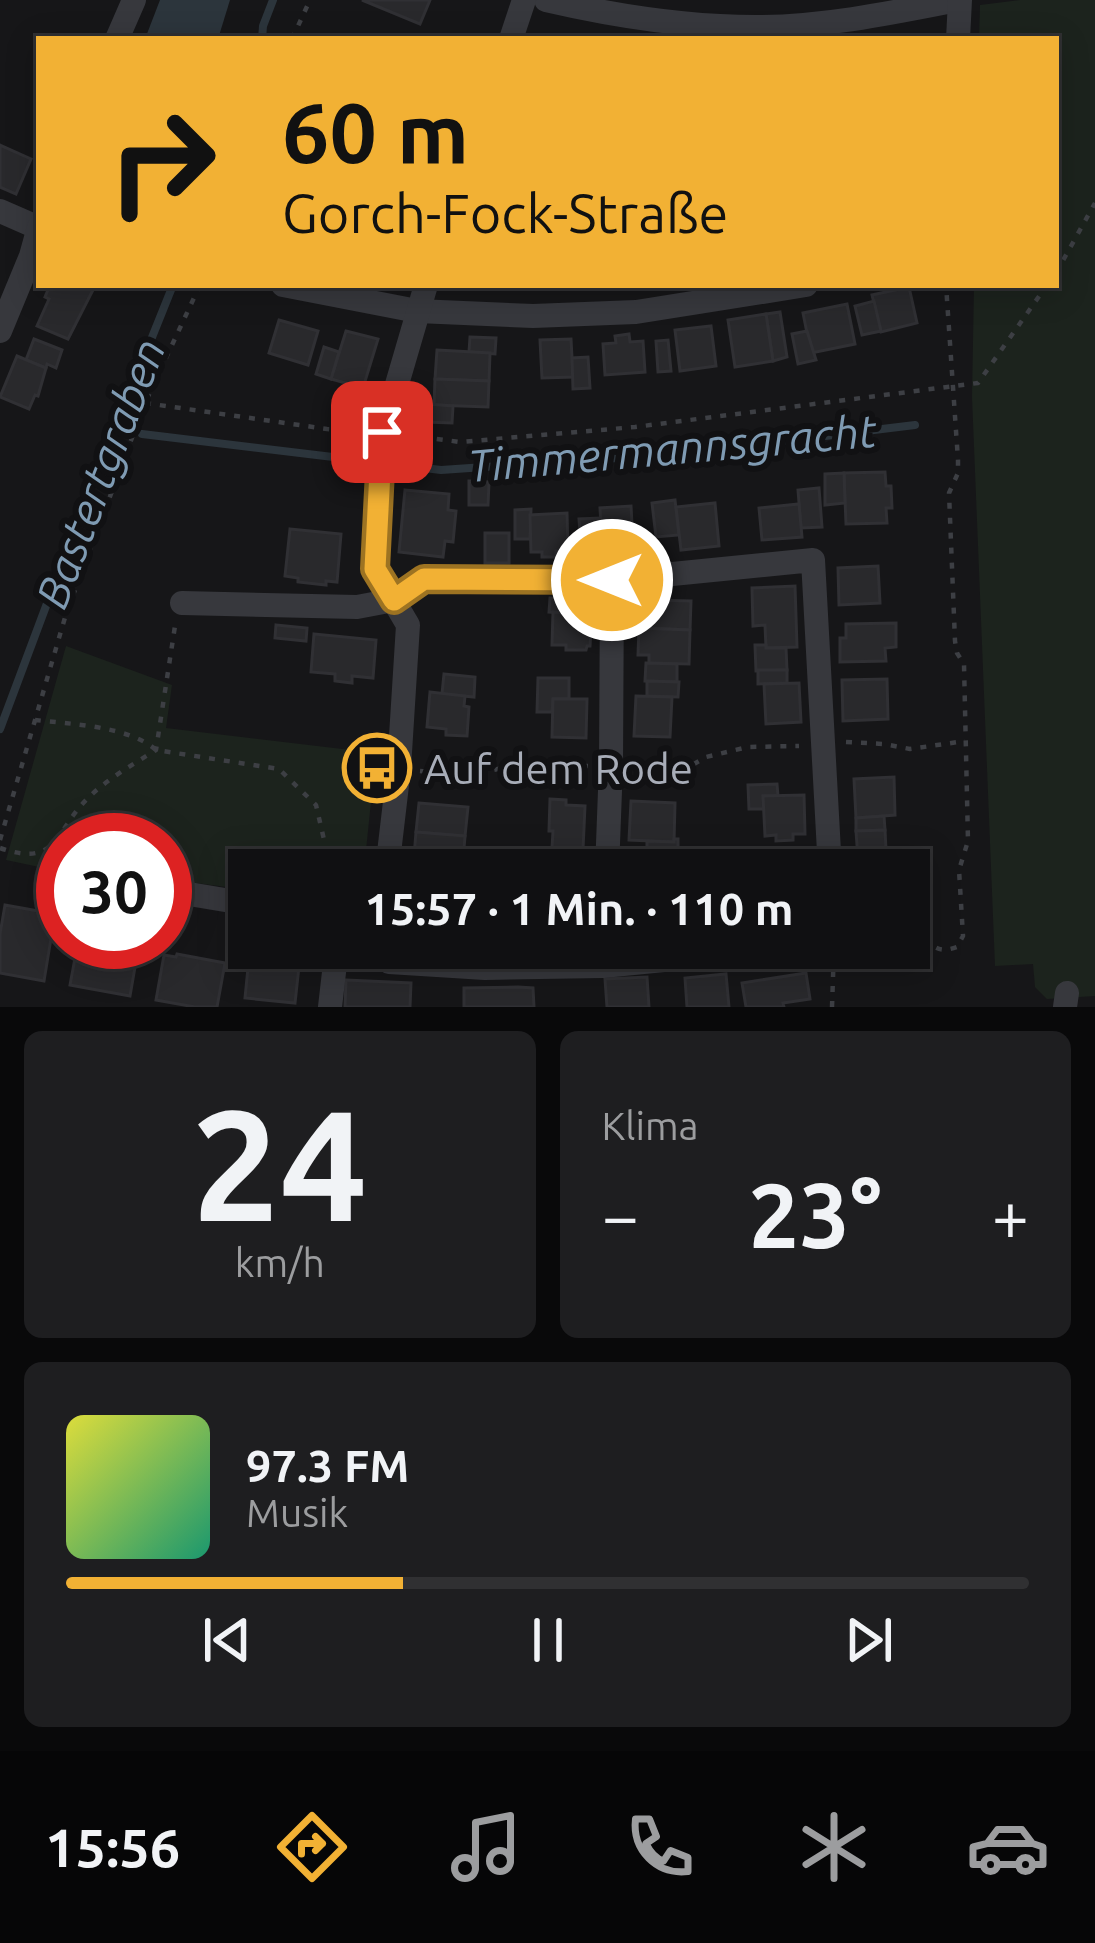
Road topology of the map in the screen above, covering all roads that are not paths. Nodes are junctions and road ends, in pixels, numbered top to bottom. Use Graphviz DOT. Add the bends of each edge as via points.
graph roads {
  1 [pos="134,0"];
  2 [pos="524,0"];
  3 [pos="546,0"];
  4 [pos="959,0"];
  5 [pos="118,36"];
  6 [pos="512,36"];
  7 [pos="958,36"];
  8 [pos="0,211"];
  9 [pos="36,227"];
  10 [pos="36,238"];
  11 [pos="298,288"];
  12 [pos="425,288"];
  13 [pos="787,288"];
  14 [pos="417,311"];
  15 [pos="0,331"];
  16 [pos="612,580"];
  17 [pos="394,600"];
  18 [pos="182,602"];
  19 [pos="389,849"];
  20 [pos="608,849"];
  21 [pos="829,849"];
  22 [pos="192,894"];
  23 [pos="228,900"];
  24 [pos="334,969"];
  25 [pos="330,1007"];
  1 -- 5 [label="street"];
  2 -- 6 [label="street"];
  3 -- 4 [label="street" via="623,18 758,27"];
  4 -- 7 [label="street"];
  8 -- 9 [label="street"];
  10 -- 15 [label="street"];
  11 -- 14 [label="street"];
  12 -- 14 [label="street"];
  13 -- 14 [label="street" via="596,315"];
  14 -- 17 [label="street" via="382,448 375,569"];
  16 -- 17 [label="street" via="424,579"];
  16 -- 20 [label="street"];
  16 -- 21 [label="street" via="813,560"];
  17 -- 18 [label="street" via="357,607"];
  17 -- 19 [label="street" via="408,625"];
  22 -- 23 [label="street"];
  24 -- 25 [label="street"];
}
